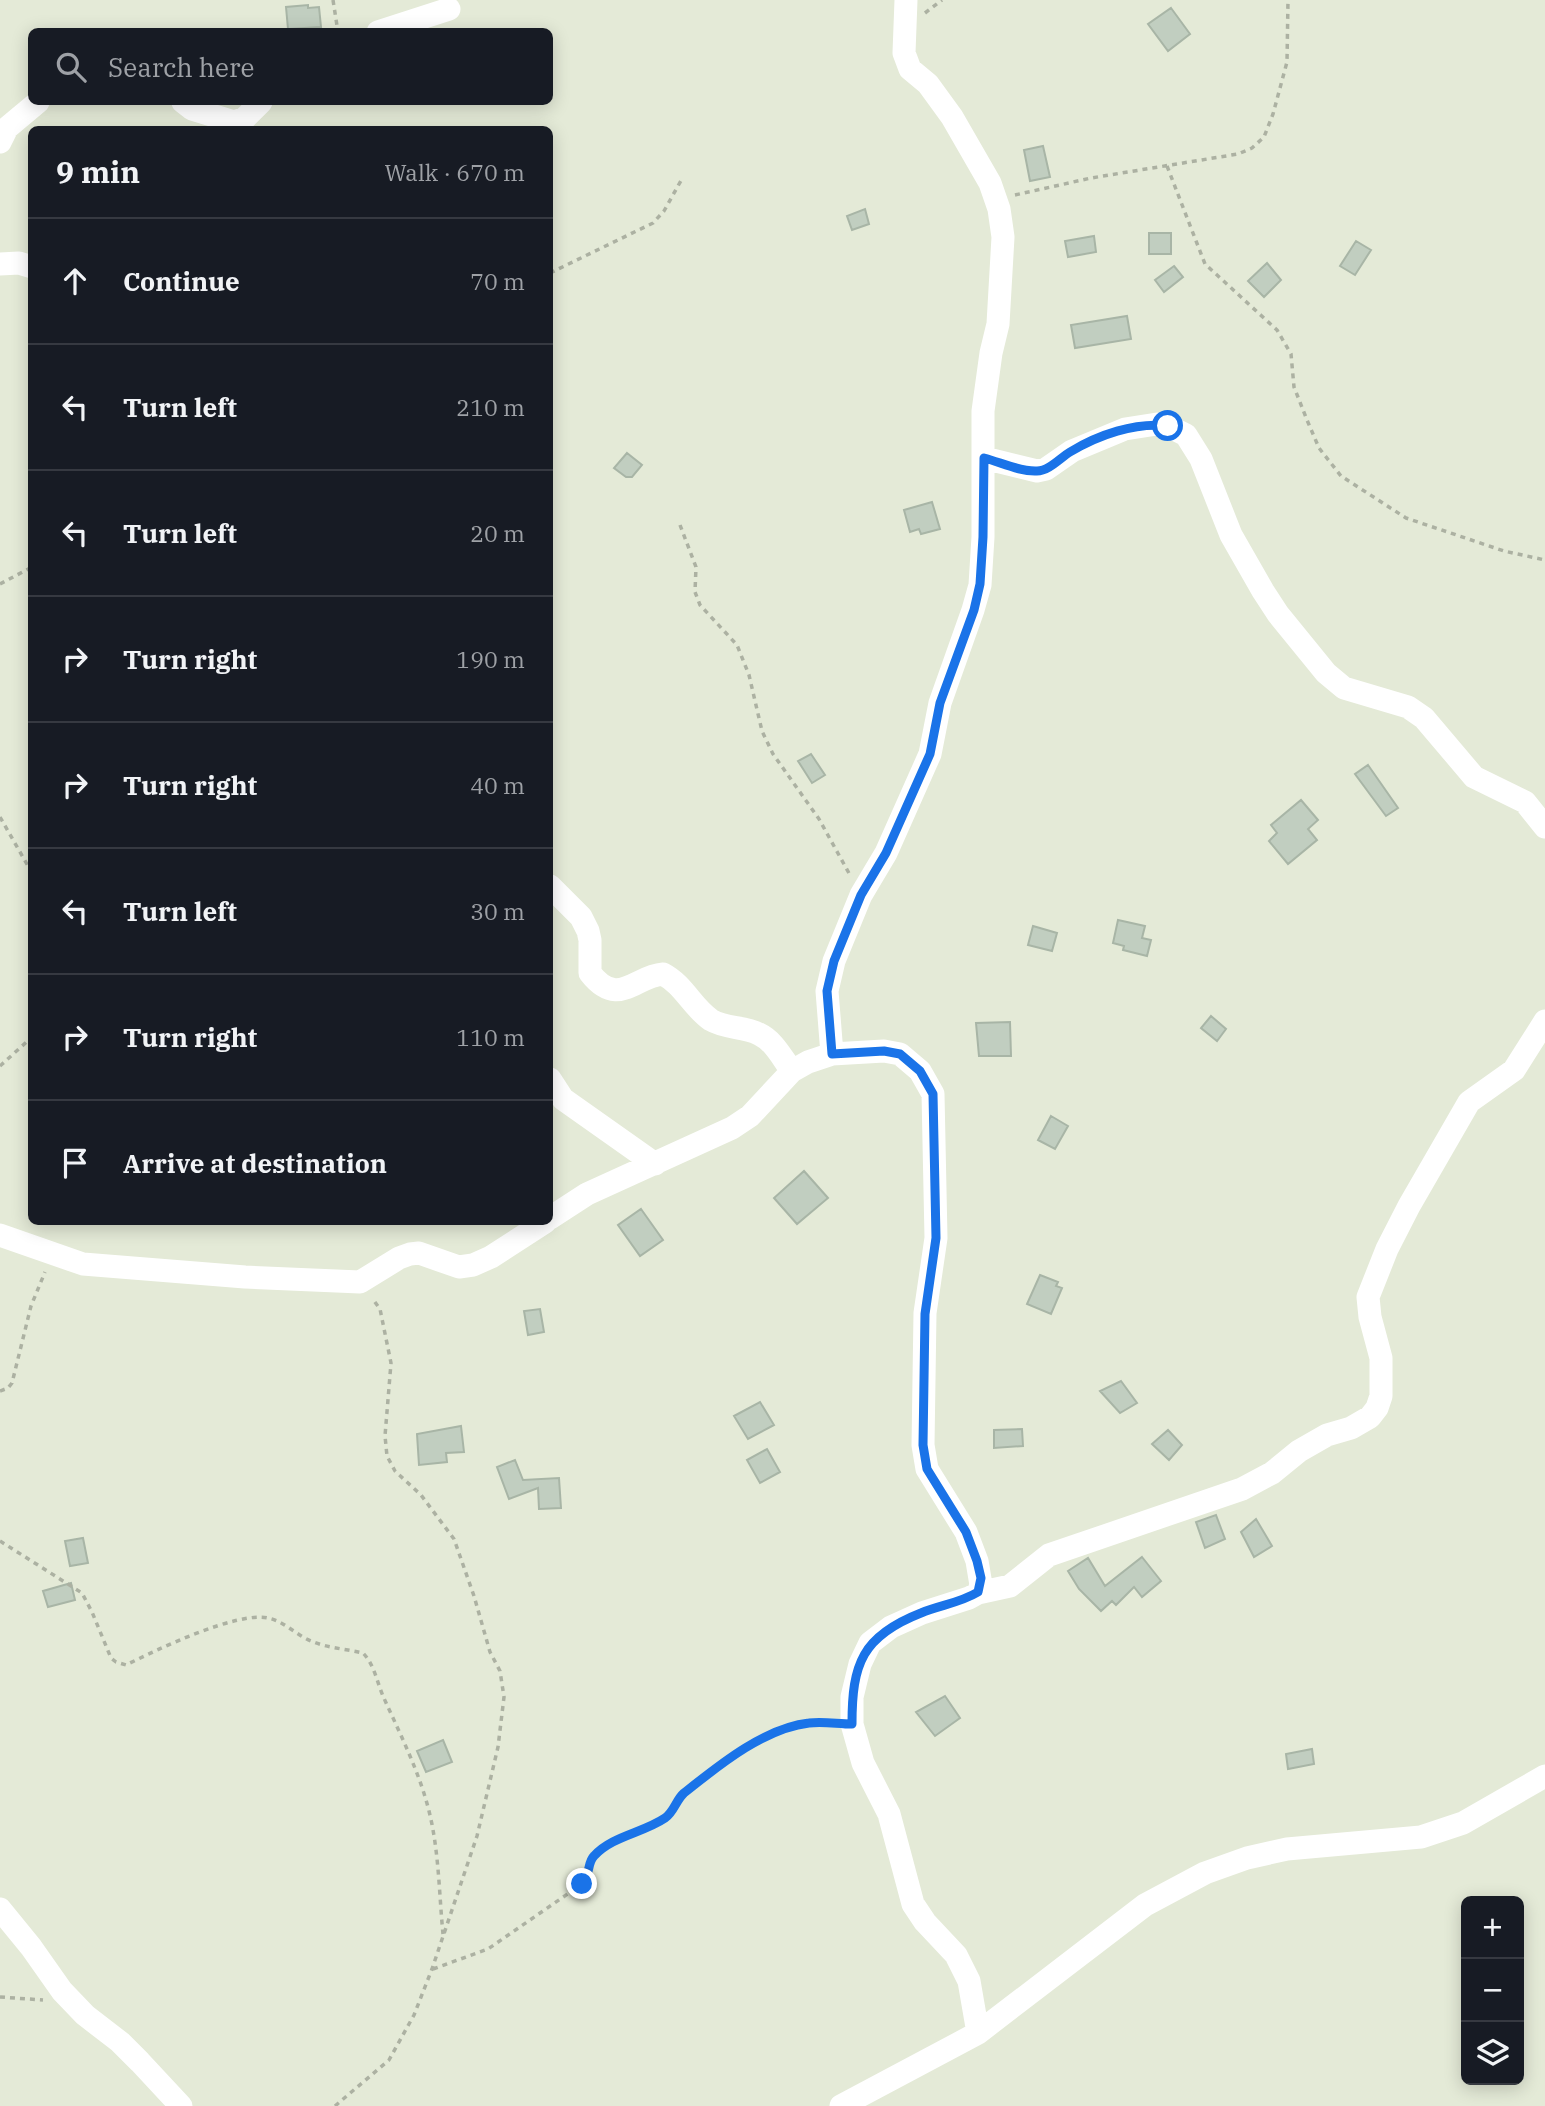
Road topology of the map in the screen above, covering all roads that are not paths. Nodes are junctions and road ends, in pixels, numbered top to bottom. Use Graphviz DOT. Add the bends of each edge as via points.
graph roads {
  1 [pos="905,0"];
  2 [pos="449,9"];
  3 [pos="390,28"];
  4 [pos="34,105"];
  5 [pos="187,105"];
  6 [pos="258,105"];
  7 [pos="0,142"];
  8 [pos="0,264"];
  9 [pos="28,265"];
  10 [pos="984,458"];
  11 [pos="1545,827"];
  12 [pos="553,889"];
  13 [pos="1545,1021"];
  14 [pos="832,1054"];
  15 [pos="792,1071"];
  16 [pos="553,1083"];
  17 [pos="655,1164"];
  18 [pos="553,1217"];
  19 [pos="540,1225"];
  20 [pos="0,1236"];
  21 [pos="978,1592"];
  22 [pos="1545,1776"];
  23 [pos="0,1909"];
  24 [pos="978,2033"];
  25 [pos="181,2106"];
  26 [pos="841,2106"];
  1 -- 10 [label="street" via="904,53 910,69 953,117 989,183 1003,237 998,324 983,411"];
  2 -- 3 [label="street"];
  4 -- 7 [label="street" via="7,128"];
  5 -- 6 [label="street" via="234,122"];
  8 -- 9 [label="street"];
  10 -- 11 [label="street" via="1037,471 1125,429 1157,424 1186,435 1201,459 1231,535 1263,592 1326,673 1344,688 1408,707 1424,718 1474,777 1525,803"];
  10 -- 14 [label="street" via="982,561 974,610 940,703 930,754 834,961 827,991"];
  12 -- 15 [label="street" via="581,917 590,940 590,973 602,986 634,987 663,974 712,1020 758,1033 771,1042"];
  13 -- 21 [label="street" via="1514,1070 1469,1102 1387,1249 1368,1297 1381,1358 1381,1396 1370,1417 1351,1429 1327,1435 1242,1489 1049,1555 1010,1586"];
  14 -- 15 [label="street"];
  14 -- 21 [label="street" via="900,1054 920,1071 933,1094 936,1238 925,1314 923,1445 927,1469 966,1532 977,1561"];
  15 -- 17 [label="street" via="750,1116"];
  16 -- 17 [label="street" via="564,1098"];
  17 -- 18 [label="street" via="587,1194"];
  19 -- 20 [label="street" via="473,1265 458,1267 410,1254 360,1282 83,1264"];
  21 -- 24 [label="street" via="922,1612 870,1643 852,1697 852,1724 863,1763 889,1814 913,1904 956,1955 970,1981"];
  22 -- 24 [label="street" via="1463,1823 1421,1837 1287,1849 1205,1873 1145,1905"];
  23 -- 25 [label="street" via="73,2003 140,2062"];
  24 -- 26 [label="street"];
}
